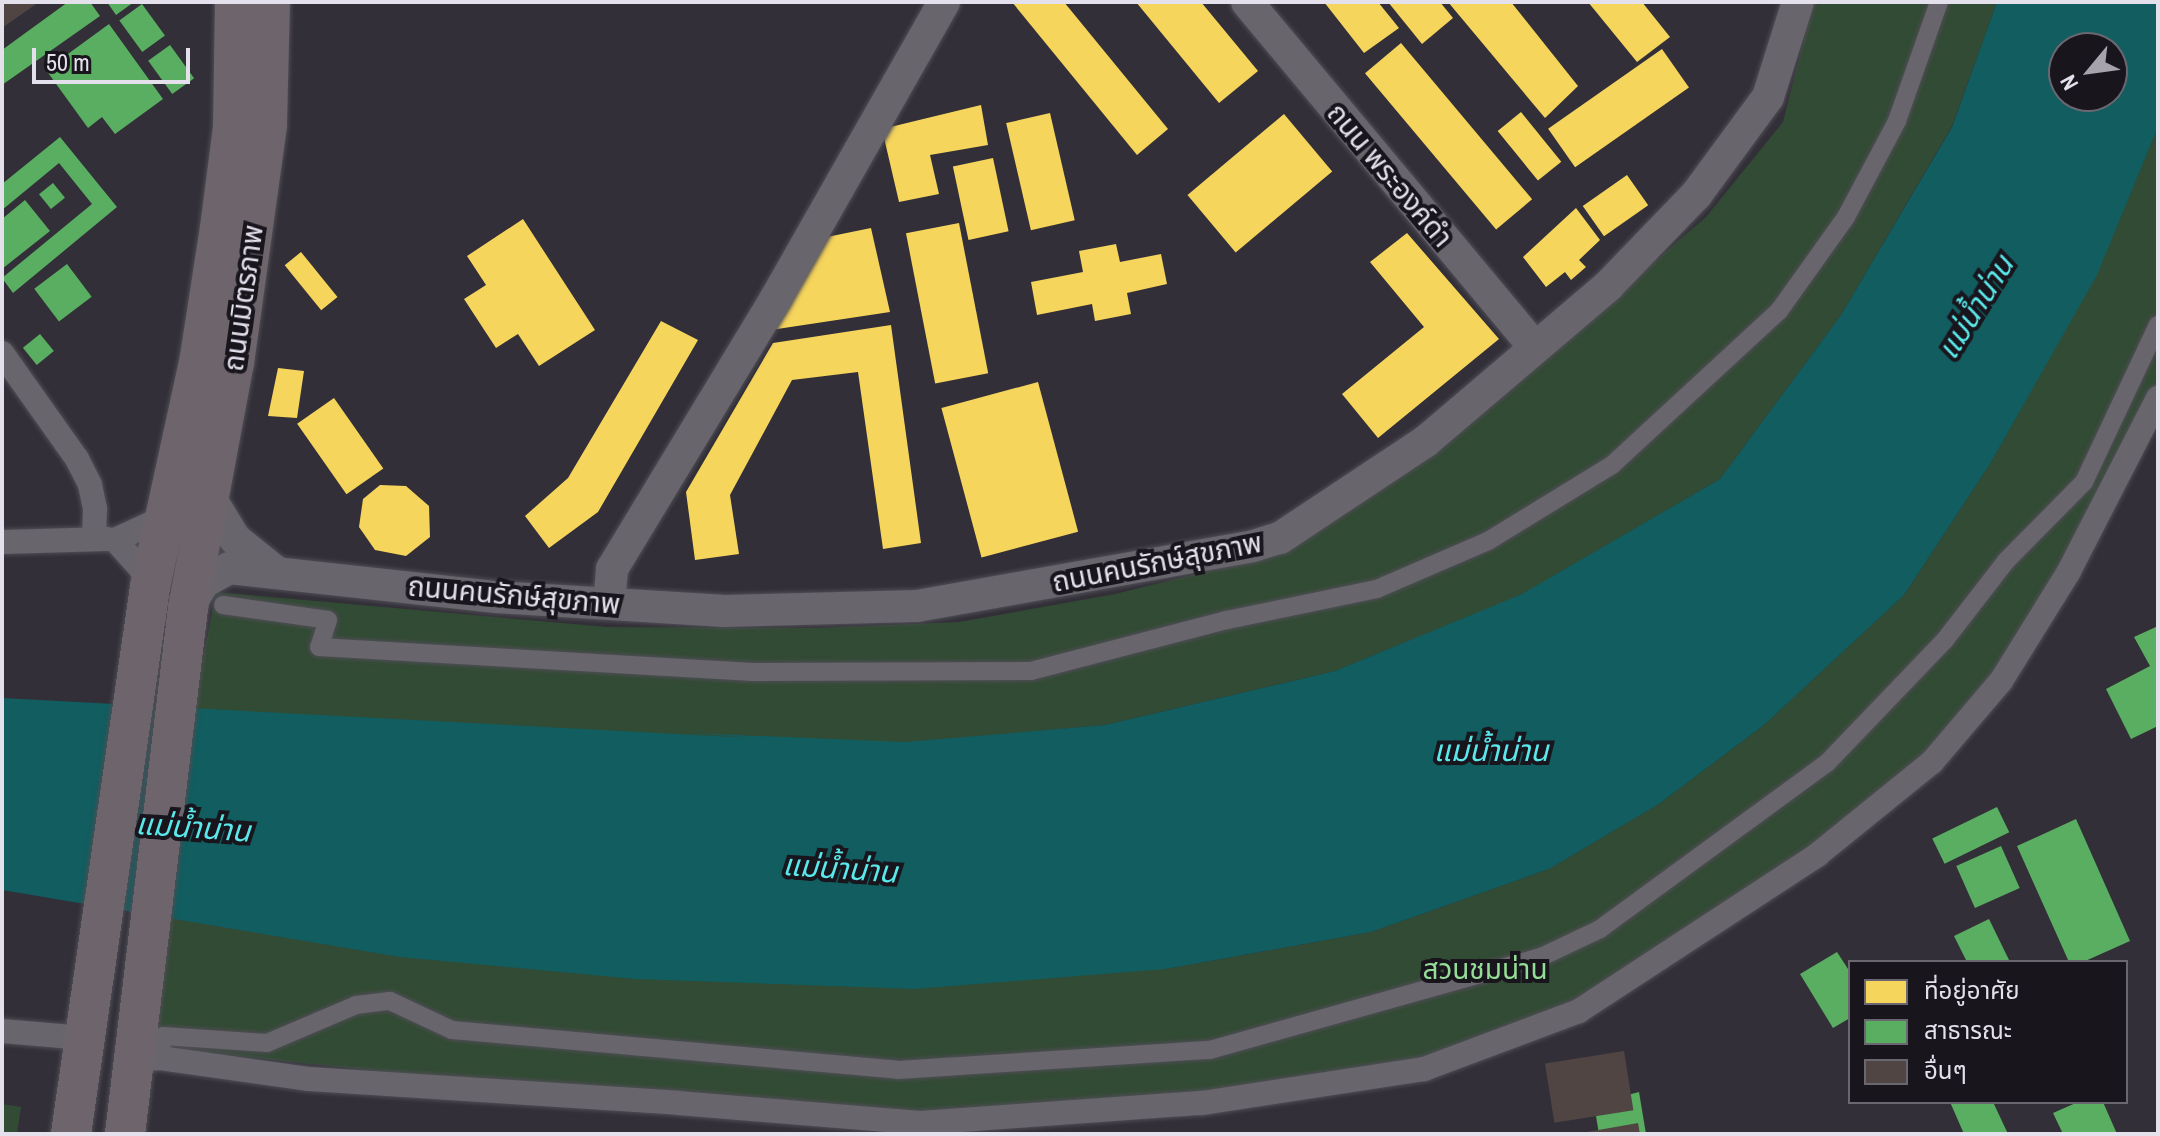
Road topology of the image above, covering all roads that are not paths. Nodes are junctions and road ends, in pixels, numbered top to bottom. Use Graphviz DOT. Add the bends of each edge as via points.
graph roads {
  1 [pos="235,2"];
  2 [pos="270,2"];
  3 [pos="944,2"];
  4 [pos="1247,2"];
  5 [pos="1798,2"];
  6 [pos="1939,2"];
  7 [pos="2158,325"];
  8 [pos="1534,347"];
  9 [pos="2,353"];
  10 [pos="2158,398"];
  11 [pos="209,496"];
  12 [pos="165,517"];
  13 [pos="105,539"];
  14 [pos="2,542"];
  15 [pos="275,571"];
  16 [pos="150,587"];
  17 [pos="201,597"];
  18 [pos="609,604"];
  19 [pos="85,1029"];
  20 [pos="2,1031"];
  21 [pos="148,1059"];
  22 [pos="71,1134"];
  23 [pos="125,1134"];
  1 -- 12 [label="main road, ถนนมิตรภาพ" via="233,128 220,228 200,357"];
  2 -- 11 [label="main road, ถนนมิตรภาพ" via="267,124 234,363"];
  3 -- 18 [label="street" via="776,298 612,569"];
  4 -- 8 [label="street, ถนน พระองค์ดำ"];
  5 -- 8 [label="street, ถนนคนรักษ์สุขภาพ" via="1768,97 1737,144 1608,286"];
  6 -- 17 [label="street" via="1897,121 1846,217 1779,311 1612,465 1488,541 1377,589 1227,620 1031,671 753,672 319,647 328,620"];
  7 -- 21 [label="street" via="2084,482 2006,561 1945,640 1827,763 1600,929 1541,957 1210,1050 898,1070 452,1030 390,1001 356,1005 267,1043 163,1036"];
  8 -- 18 [label="street, ถนนคนรักษ์สุขภาพ" via="1426,441 1321,514 1280,538 1253,546 917,606 724,611"];
  9 -- 13 [label="street" via="77,459"];
  10 -- 21 [label="street" via="2068,573 2001,681 1932,762 1817,855 1579,1011 1424,1069 1202,1103 920,1123 310,1079"];
  11 -- 15 [label="street" via="235,539"];
  11 -- 17 [label="main road, ถนนมิตรภาพ"];
  12 -- 13 [label="street"];
  12 -- 16 [label="main road, ถนนมิตรภาพ"];
  13 -- 14 [label="street"];
  13 -- 16 [label="street" via="141,569"];
  15 -- 17 [label="street, ถนนคนรักษ์สุขภาพ" via="229,568"];
  15 -- 18 [label="street, ถนนคนรักษ์สุขภาพ" via="496,597"];
  16 -- 19 [label="main road, ถนนมิตรภาพ"];
  17 -- 21 [label="main road, ถนนมิตรภาพ" via="141,1012"];
  19 -- 20 [label="street"];
  19 -- 22 [label="main road, ถนนมิตรภาพ"];
  21 -- 23 [label="main road, ถนนมิตรภาพ"];
}
